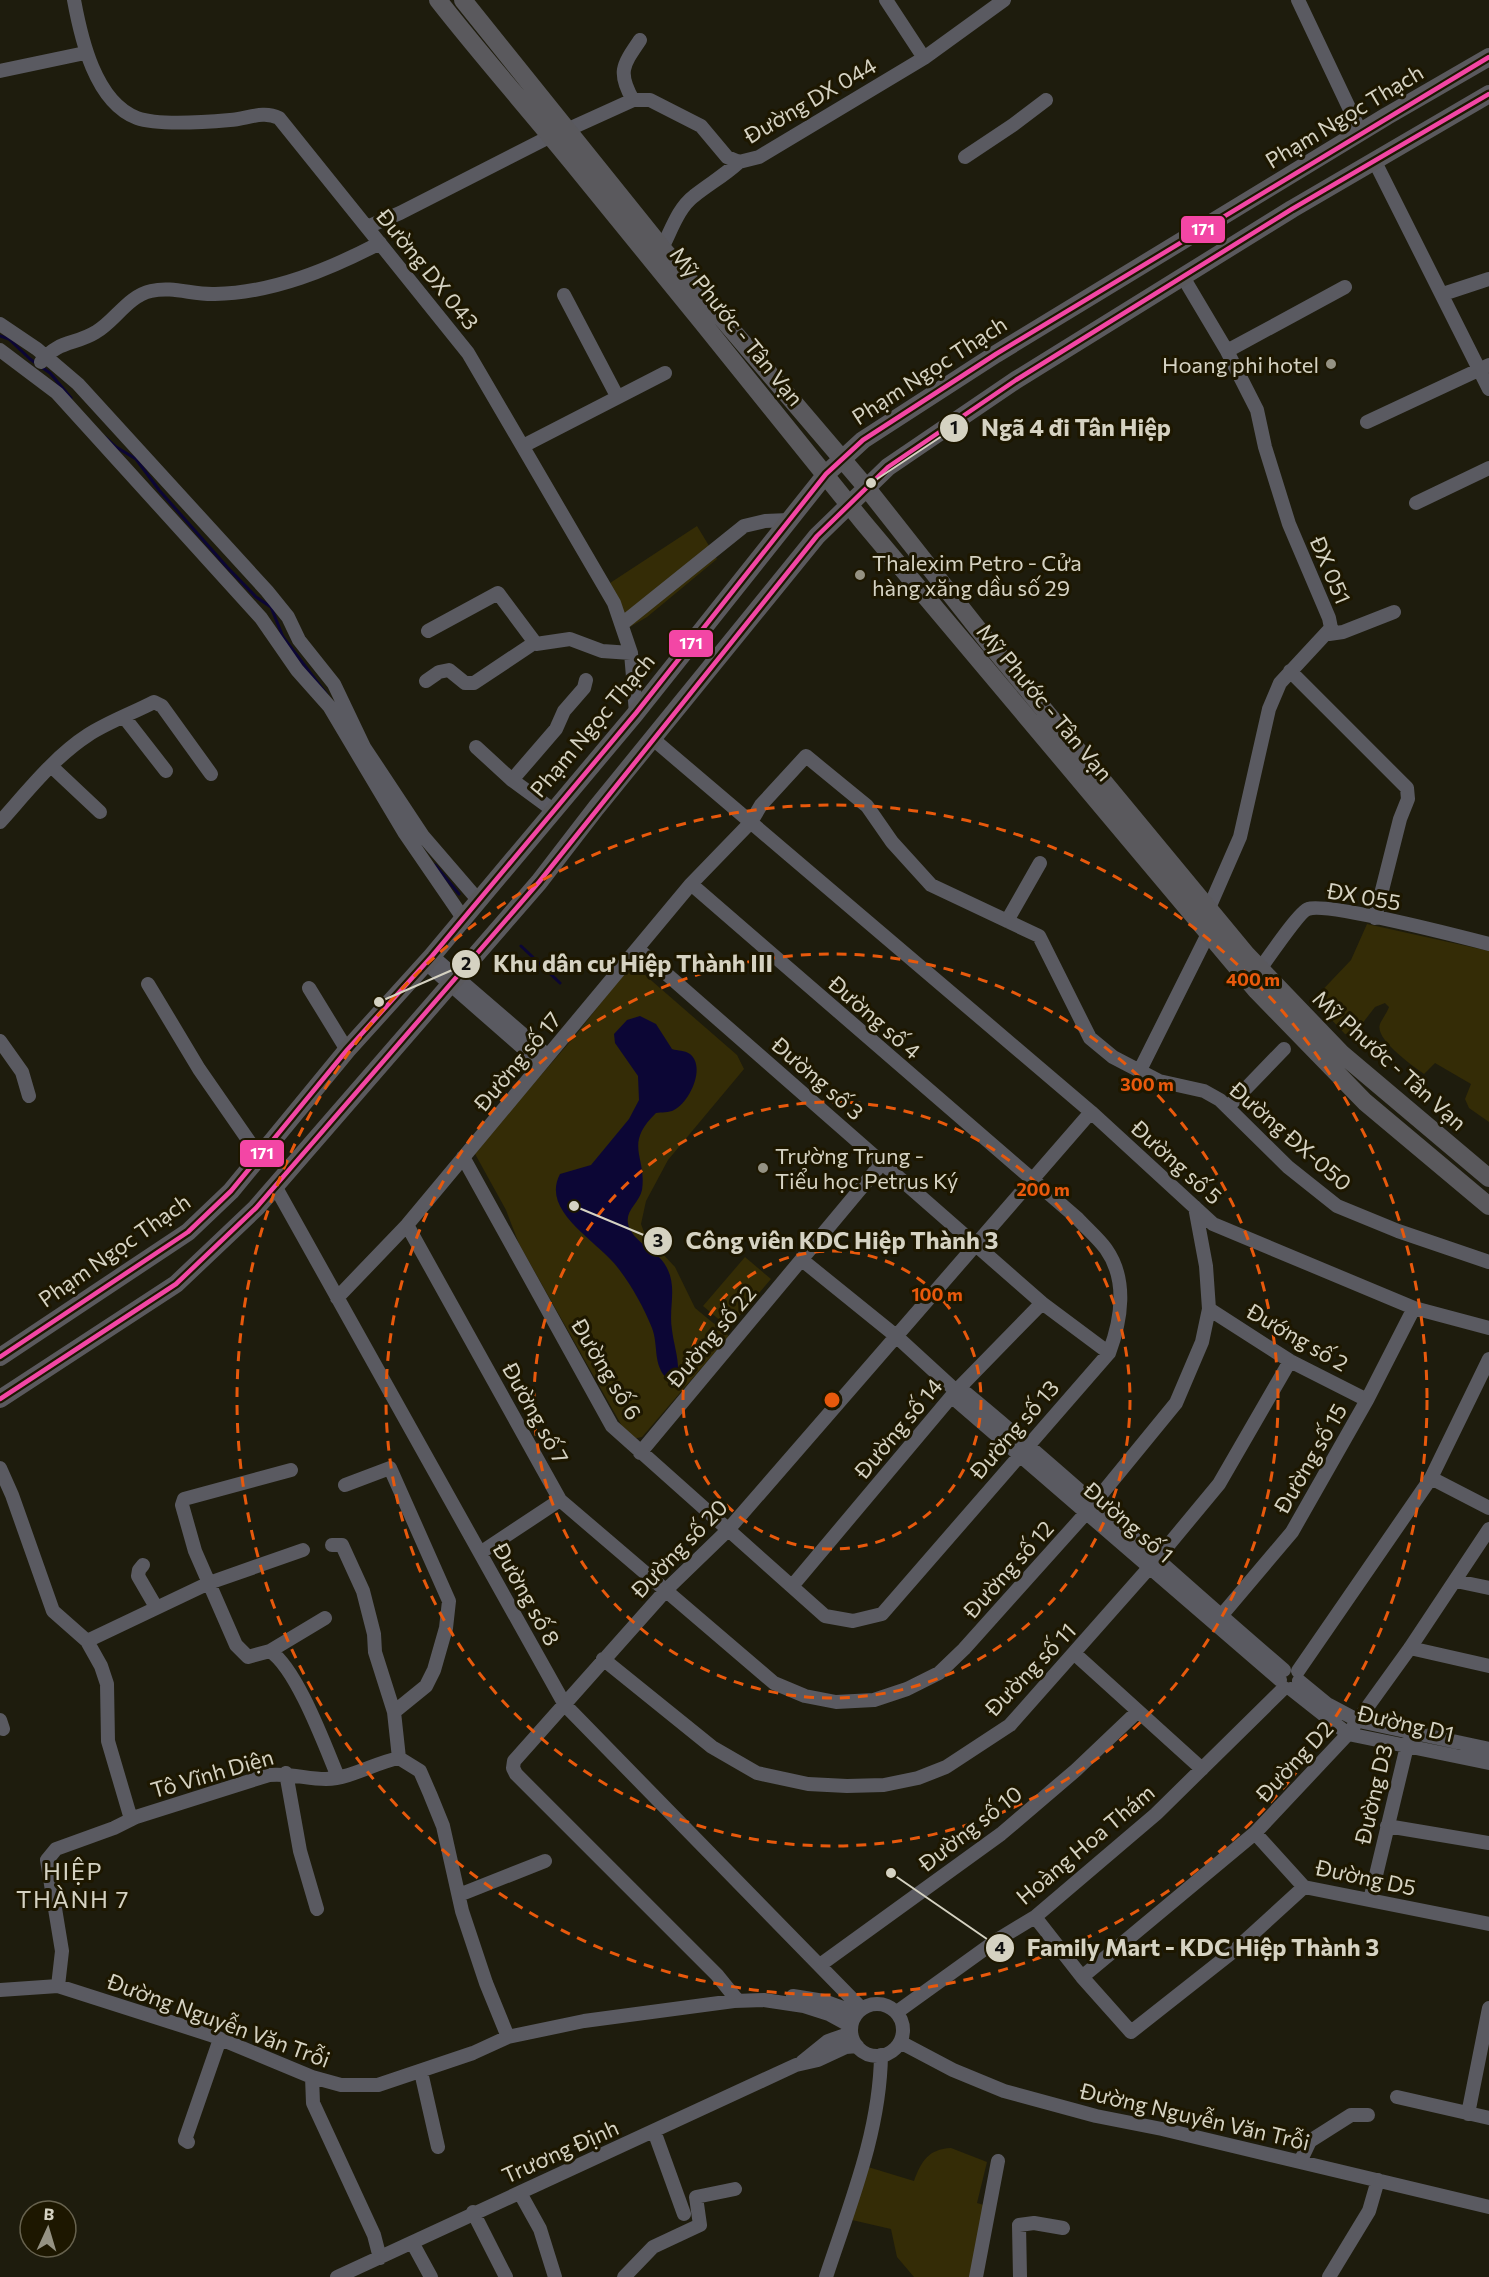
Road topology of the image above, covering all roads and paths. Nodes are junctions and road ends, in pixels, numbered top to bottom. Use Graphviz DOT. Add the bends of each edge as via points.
graph roads {
  1 [pos="74,0"];
  2 [pos="438,0"];
  3 [pos="463,0"];
  4 [pos="886,0"];
  5 [pos="1004,0"];
  6 [pos="1298,0"];
  7 [pos="640,39"];
  8 [pos="85,53"];
  9 [pos="1489,57"];
  10 [pos="924,58"];
  11 [pos="0,71"];
  12 [pos="1489,94"];
  13 [pos="633,100"];
  14 [pos="1046,100"];
  15 [pos="569,129"];
  16 [pos="1361,133"];
  17 [pos="551,136"];
  18 [pos="965,157"];
  19 [pos="1374,160"];
  20 [pos="739,162"];
  21 [pos="367,227"];
  22 [pos="380,243"];
  23 [pos="662,248"];
  24 [pos="1183,277"];
  25 [pos="1489,279"];
  26 [pos="1345,287"];
  27 [pos="1443,294"];
  28 [pos="564,295"];
  29 [pos="0,324"];
  30 [pos="0,350"];
  31 [pos="1227,351"];
  32 [pos="996,354"];
  33 [pos="45,356"];
  34 [pos="1484,367"];
  35 [pos="32,372"];
  36 [pos="665,374"];
  37 [pos="1016,381"];
  38 [pos="1489,389"];
  39 [pos="617,396"];
  40 [pos="1367,422"];
  41 [pos="523,446"];
  42 [pos="841,460"];
  43 [pos="1489,468"];
  44 [pos="826,474"];
  45 [pos="866,487"];
  46 [pos="848,503"];
  47 [pos="1416,503"];
  48 [pos="789,520"];
  49 [pos="1394,612"];
  50 [pos="622,624"];
  51 [pos="428,631"];
  52 [pos="1329,634"];
  53 [pos="534,643"];
  54 [pos="631,653"];
  55 [pos="1290,671"];
  56 [pos="586,680"];
  57 [pos="426,681"];
  58 [pos="636,713"];
  59 [pos="124,717"];
  60 [pos="653,739"];
  61 [pos="476,747"];
  62 [pos="806,756"];
  63 [pos="51,766"];
  64 [pos="166,771"];
  65 [pos="211,774"];
  66 [pos="512,780"];
  67 [pos="553,810"];
  68 [pos="100,812"];
  69 [pos="0,822"];
  70 [pos="751,822"];
  71 [pos="1040,862"];
  72 [pos="691,884"];
  73 [pos="479,901"];
  74 [pos="1209,908"];
  75 [pos="464,918"];
  76 [pos="1375,918"];
  77 [pos="1007,921"];
  78 [pos="1208,934"];
  79 [pos="1489,944"];
  80 [pos="638,949"];
  81 [pos="429,959"];
  82 [pos="1260,969"];
  83 [pos="453,981"];
  84 [pos="148,984"];
  85 [pos="309,988"];
  86 [pos="0,1041"];
  87 [pos="1284,1049"];
  88 [pos="347,1050"];
  89 [pos="544,1060"];
  90 [pos="1139,1071"];
  91 [pos="29,1096"];
  92 [pos="1228,1107"];
  93 [pos="1091,1112"];
  94 [pos="463,1156"];
  95 [pos="260,1157"];
  96 [pos="882,1163"];
  97 [pos="1489,1178"];
  98 [pos="1032,1181"];
  99 [pos="275,1186"];
  100 [pos="1489,1206"];
  101 [pos="1195,1207"];
  102 [pos="407,1225"];
  103 [pos="977,1244"];
  104 [pos="802,1260"];
  105 [pos="1489,1262"];
  106 [pos="337,1298"];
  107 [pos="1042,1303"];
  108 [pos="1414,1308"];
  109 [pos="1209,1309"];
  110 [pos="1489,1328"];
  111 [pos="896,1336"];
  112 [pos="1108,1353"];
  113 [pos="0,1357"];
  114 [pos="1489,1359"];
  115 [pos="1290,1361"];
  116 [pos="956,1391"];
  117 [pos="0,1399"];
  118 [pos="1367,1400"];
  119 [pos="1024,1450"];
  120 [pos="640,1453"];
  121 [pos="0,1468"];
  122 [pos="291,1470"];
  123 [pos="1431,1478"];
  124 [pos="345,1485"];
  125 [pos="560,1500"];
  126 [pos="1090,1508"];
  127 [pos="1489,1508"];
  128 [pos="1489,1529"];
  129 [pos="726,1531"];
  130 [pos="332,1545"];
  131 [pos="303,1550"];
  132 [pos="480,1553"];
  133 [pos="1152,1564"];
  134 [pos="143,1565"];
  135 [pos="1456,1581"];
  136 [pos="209,1583"];
  137 [pos="793,1585"];
  138 [pos="1489,1588"];
  139 [pos="667,1589"];
  140 [pos="156,1607"];
  141 [pos="1221,1616"];
  142 [pos="325,1618"];
  143 [pos="87,1641"];
  144 [pos="1410,1648"];
  145 [pos="270,1651"];
  146 [pos="1075,1654"];
  147 [pos="603,1659"];
  148 [pos="1489,1666"];
  149 [pos="1289,1680"];
  150 [pos="565,1705"];
  151 [pos="394,1712"];
  152 [pos="1137,1712"];
  153 [pos="1359,1721"];
  154 [pos="1409,1733"];
  155 [pos="1348,1734"];
  156 [pos="1407,1748"];
  157 [pos="1488,1756"];
  158 [pos="399,1758"];
  159 [pos="1202,1770"];
  160 [pos="286,1773"];
  161 [pos="338,1777"];
  162 [pos="131,1819"];
  163 [pos="1388,1826"];
  164 [pos="1255,1833"];
  165 [pos="1489,1843"];
  166 [pos="545,1860"];
  167 [pos="1304,1887"];
  168 [pos="459,1895"];
  169 [pos="1371,1900"];
  170 [pos="317,1909"];
  171 [pos="1035,1917"];
  172 [pos="1489,1924"];
  173 [pos="819,1965"];
  174 [pos="832,1977"];
  175 [pos="1082,1977"];
  176 [pos="58,1986"];
  177 [pos="0,1990"];
  178 [pos="813,1998"];
  179 [pos="738,2001"];
  180 [pos="774,2001"];
  181 [pos="1489,2008"];
  182 [pos="824,2012"];
  183 [pos="897,2012"];
  184 [pos="856,2025"];
  185 [pos="508,2037"];
  186 [pos="220,2039"];
  187 [pos="828,2041"];
  188 [pos="900,2042"];
  189 [pos="882,2055"];
  190 [pos="800,2064"];
  191 [pos="421,2073"];
  192 [pos="312,2077"];
  193 [pos="1397,2097"];
  194 [pos="1468,2114"];
  195 [pos="1368,2115"];
  196 [pos="1489,2118"];
  197 [pos="654,2131"];
  198 [pos="188,2142"];
  199 [pos="438,2147"];
  200 [pos="998,2161"];
  201 [pos="1300,2162"];
  202 [pos="1378,2180"];
  203 [pos="735,2189"];
  204 [pos="520,2193"];
  205 [pos="1489,2207"];
  206 [pos="473,2212"];
  207 [pos="684,2214"];
  208 [pos="1063,2228"];
  209 [pos="413,2244"];
  210 [pos="380,2258"];
  211 [pos="337,2277"];
  212 [pos="431,2277"];
  213 [pos="506,2277"];
  214 [pos="555,2277"];
  215 [pos="624,2277"];
  216 [pos="826,2277"];
  217 [pos="976,2277"];
  218 [pos="1020,2277"];
  219 [pos="1329,2277"];
  1 -- 8 [label="street, Đường DX 043"];
  2 -- 17 [label="main road, Mỹ Phước - Tân Vạn"];
  3 -- 15 [label="main road, Mỹ Phước - Tân Vạn"];
  4 -- 10 [label="street"];
  5 -- 10 [label="street, Đường DX 044"];
  6 -- 16 [label="street"];
  7 -- 13 [label="street" via="622,74"];
  8 -- 11 [label="street"];
  8 -- 21 [label="street, Đường DX 043" via="111,97 136,118 231,120 265,114 279,118"];
  9 -- 16 [label="main road, Phạm Ngọc Thạch"];
  10 -- 20 [label="street, Đường DX 044" via="759,157"];
  12 -- 19 [label="main road"];
  13 -- 15 [label="street"];
  13 -- 20 [label="street, Đường DX 044" via="650,100 701,126 727,157"];
  14 -- 18 [label="street"];
  15 -- 23 [label="main road, Mỹ Phước - Tân Vạn"];
  16 -- 19 [label="main road"];
  16 -- 32 [label="main road, Phạm Ngọc Thạch"];
  17 -- 21 [label="street"];
  17 -- 44 [label="main road, Mỹ Phước - Tân Vạn"];
  19 -- 24 [label="main road"];
  19 -- 27 [label="street"];
  20 -- 23 [label="street" via="693,197 680,212"];
  21 -- 22 [label="street, Đường DX 043"];
  22 -- 33 [label="street" via="336,266 272,286 215,294 175,289 148,291 94,334 61,344"];
  22 -- 41 [label="street, Đường DX 043" via="468,353"];
  23 -- 42 [label="main road, Mỹ Phước - Tân Vạn"];
  24 -- 31 [label="street, ĐX 051"];
  24 -- 37 [label="main road"];
  25 -- 27 [label="street"];
  26 -- 31 [label="street"];
  27 -- 34 [label="street"];
  28 -- 39 [label="street"];
  29 -- 33 [label="street"];
  30 -- 35 [label="street"];
  31 -- 52 [label="street, ĐX 051" via="1257,410 1289,524 1329,618"];
  32 -- 37 [label="main road"];
  32 -- 42 [label="main road, Phạm Ngọc Thạch" via="863,440"];
  33 -- 35 [label="street"];
  33 -- 73 [label="street" via="78,384 288,617 307,651 334,684 364,747 423,836"];
  34 -- 38 [label="street"];
  34 -- 40 [label="street"];
  35 -- 75 [label="street" via="57,393 261,618 297,670 329,706 404,832"];
  36 -- 39 [label="street"];
  37 -- 45 [label="main road" via="932,435"];
  39 -- 41 [label="street"];
  41 -- 50 [label="street, Đường DX 043" via="614,603"];
  42 -- 44 [label="main road, Phạm Ngọc Thạch"];
  42 -- 45 [label="main road, Mỹ Phước - Tân Vạn"];
  43 -- 47 [label="street"];
  44 -- 46 [label="main road, Mỹ Phước - Tân Vạn"];
  44 -- 48 [label="main road, Phạm Ngọc Thạch"];
  45 -- 46 [label="main road"];
  45 -- 74 [label="main road, Mỹ Phước - Tân Vạn" via="989,643"];
  46 -- 60 [label="main road"];
  46 -- 78 [label="main road, Mỹ Phước - Tân Vạn"];
  48 -- 50 [label="street" via="744,526"];
  48 -- 58 [label="main road, Phạm Ngọc Thạch"];
  49 -- 52 [label="street"];
  50 -- 54 [label="street, Đường DX 043"];
  51 -- 53 [label="street" via="498,592"];
  52 -- 55 [label="street, ĐX 051"];
  53 -- 54 [label="street" via="570,639 602,651"];
  53 -- 57 [label="street" via="474,683 465,683 448,670"];
  54 -- 58 [label="street, Đường DX 043"];
  55 -- 74 [label="street, ĐX 051" via="1269,709 1240,837"];
  55 -- 76 [label="street" via="1407,788 1408,799"];
  56 -- 66 [label="street" via="556,729"];
  58 -- 67 [label="main road, Phạm Ngọc Thạch"];
  59 -- 63 [label="street" via="91,733"];
  59 -- 64 [label="street"];
  59 -- 65 [label="street" via="158,702"];
  60 -- 70 [label="street, Đường số 5"];
  60 -- 83 [label="main road" via="539,882"];
  61 -- 66 [label="street"];
  62 -- 70 [label="street, Đường số 17"];
  62 -- 77 [label="street, Đường ĐX-050" via="867,806 892,842 931,885"];
  63 -- 68 [label="street"];
  63 -- 69 [label="street"];
  66 -- 67 [label="street"];
  67 -- 73 [label="main road, Phạm Ngọc Thạch"];
  70 -- 72 [label="street, Đường số 17"];
  70 -- 93 [label="street, Đường số 5"];
  71 -- 77 [label="street"];
  72 -- 80 [label="street, Đường số 17"];
  72 -- 98 [label="street, Đường số 4"];
  73 -- 75 [label="main road, Phạm Ngọc Thạch"];
  74 -- 82 [label="main road, Mỹ Phước - Tân Vạn"];
  75 -- 81 [label="main road, Phạm Ngọc Thạch"];
  76 -- 79 [label="street, ĐX 055"];
  76 -- 82 [label="street, ĐX 055" via="1309,908 1298,915"];
  77 -- 90 [label="street, Đường ĐX-050" via="1039,936 1090,1038"];
  78 -- 90 [label="street"];
  78 -- 100 [label="main road, Mỹ Phước - Tân Vạn" via="1334,1074"];
  80 -- 89 [label="street, Đường số 17"];
  80 -- 96 [label="street, Đường số 3"];
  81 -- 83 [label="street"];
  81 -- 88 [label="main road, Phạm Ngọc Thạch"];
  82 -- 97 [label="main road, Mỹ Phước - Tân Vạn" via="1342,1054"];
  83 -- 89 [label="street"];
  83 -- 99 [label="main road"];
  84 -- 95 [label="street" via="198,1069"];
  85 -- 88 [label="street"];
  86 -- 91 [label="street" via="22,1072"];
  87 -- 92 [label="street"];
  88 -- 95 [label="main road, Phạm Ngọc Thạch"];
  89 -- 94 [label="street, Đường số 17"];
  90 -- 92 [label="street, Đường ĐX-050" via="1204,1091"];
  92 -- 105 [label="street, Đường ĐX-050" via="1288,1167 1337,1206"];
  93 -- 98 [label="street, Đường số 20"];
  93 -- 101 [label="street, Đường số 5"];
  94 -- 102 [label="street, Đường số 17"];
  94 -- 120 [label="street, Đường số 6" via="612,1426"];
  95 -- 113 [label="main road, Phạm Ngọc Thạch" via="188,1233"];
  96 -- 103 [label="street, Đường số 3"];
  96 -- 104 [label="street, Đường số 22"];
  98 -- 103 [label="street, Đường số 20"];
  98 -- 112 [label="street, Đường số 13" via="1077,1218 1111,1260 1121,1295 1117,1330"];
  99 -- 106 [label="street, Đường số 8"];
  99 -- 117 [label="main road" via="228,1238 176,1284"];
  101 -- 108 [label="street, Đường số 5" via="1214,1224"];
  101 -- 109 [label="street, Đường số 12"];
  102 -- 106 [label="street, Đường số 17"];
  102 -- 125 [label="street, Đường số 7"];
  103 -- 107 [label="street, Đường số 3"];
  103 -- 111 [label="street, Đường số 20"];
  104 -- 111 [label="street, Đường số 1"];
  104 -- 120 [label="street, Đường số 22"];
  106 -- 132 [label="street, Đường số 8"];
  107 -- 112 [label="street, Đường số 3"];
  107 -- 116 [label="street, Đường số 14"];
  108 -- 110 [label="street, Đường số 5"];
  108 -- 118 [label="street, Đường số 15"];
  109 -- 115 [label="street, Đướng số 2"];
  109 -- 126 [label="street, Đường số 12" via="1202,1342 1176,1403"];
  111 -- 116 [label="street, Đường số 1"];
  111 -- 129 [label="street, Đường số 20"];
  112 -- 119 [label="street, Đường số 13"];
  114 -- 123 [label="street, Hoàng Hoa Thám"];
  115 -- 118 [label="street, Đướng số 2"];
  115 -- 133 [label="street, Đường số 11" via="1219,1484"];
  116 -- 119 [label="street, Đường số 1" via="967,1394"];
  116 -- 137 [label="street, Đường số 14"];
  118 -- 141 [label="street, Đường số 15" via="1292,1532"];
  119 -- 126 [label="street, Đường số 1"];
  119 -- 137 [label="street, Đường số 13" via="882,1614 853,1621 825,1616"];
  120 -- 129 [label="street, Đường số 6"];
  121 -- 143 [label="street" via="53,1611"];
  122 -- 136 [label="street" via="182,1500 195,1551"];
  123 -- 127 [label="street"];
  123 -- 149 [label="street, Hoàng Hoa Thám"];
  124 -- 151 [label="street" via="390,1468 449,1601 449,1616 434,1670 426,1686"];
  125 -- 132 [label="street"];
  125 -- 139 [label="street, Đường số 7"];
  126 -- 133 [label="street, Đường số 1"];
  126 -- 139 [label="street, Đường số 12" via="939,1673 874,1700 836,1701 805,1696 774,1683"];
  128 -- 135 [label="street, Đường D2"];
  129 -- 137 [label="street, Đường số 6"];
  129 -- 139 [label="street, Đường số 20"];
  130 -- 151 [label="street" via="342,1545 363,1591 375,1634 375,1652"];
  131 -- 136 [label="street"];
  132 -- 150 [label="street, Đường số 8"];
  133 -- 141 [label="street, Đường số 1"];
  133 -- 146 [label="street, Đường số 11"];
  133 -- 149 [label="street, Đường số 1"];
  134 -- 140 [label="street" via="138,1576"];
  135 -- 138 [label="street"];
  135 -- 144 [label="street, Đường D2"];
  136 -- 140 [label="street"];
  136 -- 145 [label="street" via="236,1645 248,1658"];
  139 -- 147 [label="street, Đường số 20"];
  140 -- 143 [label="street"];
  141 -- 149 [label="street, Đường số 1"];
  142 -- 145 [label="street"];
  143 -- 162 [label="street" via="107,1684 108,1741"];
  144 -- 148 [label="street"];
  144 -- 153 [label="street, Đường D2"];
  145 -- 161 [label="street" via="279,1656 296,1686"];
  146 -- 147 [label="street, Đường số 11" via="1010,1725 946,1767 884,1785 847,1786 808,1784 757,1773 712,1747"];
  146 -- 152 [label="street"];
  147 -- 150 [label="street, Đường số 20"];
  149 -- 153 [label="street, Đường D1"];
  149 -- 155 [label="street, Đường D1"];
  149 -- 159 [label="street, Hoàng Hoa Thám"];
  150 -- 173 [label="street, Đường số 8"];
  150 -- 179 [label="street, Đường số 20" via="521,1751 513,1768"];
  151 -- 158 [label="street"];
  152 -- 159 [label="street"];
  152 -- 173 [label="street, Đường số 10" via="1001,1834"];
  153 -- 154 [label="street, Đường D1"];
  153 -- 155 [label="street, Đường D2"];
  154 -- 156 [label="street, Đường D3"];
  154 -- 157 [label="street, Đường D1"];
  155 -- 156 [label="street, Đường D1"];
  155 -- 164 [label="street, Đường D2"];
  156 -- 157 [label="street, Đường D1"];
  156 -- 163 [label="street, Đường D3"];
  158 -- 161 [label="street, Tô Vĩnh Diện"];
  158 -- 168 [label="street" via="420,1771 442,1826"];
  159 -- 171 [label="street, Hoàng Hoa Thám"];
  160 -- 161 [label="street, Tô Vĩnh Diện"];
  160 -- 162 [label="street, Tô Vĩnh Diện"];
  160 -- 170 [label="street" via="300,1851"];
  162 -- 176 [label="street, Tô Vĩnh Diện" via="56,1849 47,1860 62,1951"];
  163 -- 165 [label="street"];
  163 -- 169 [label="street, Đường D3"];
  164 -- 167 [label="street, Đường D5"];
  164 -- 175 [label="street, Đường D2"];
  166 -- 168 [label="street"];
  167 -- 169 [label="street, Đường D5"];
  167 -- 175 [label="street" via="1235,1950 1131,2032"];
  168 -- 185 [label="street" via="479,1963"];
  169 -- 172 [label="street, Đường D5"];
  171 -- 175 [label="street"];
  171 -- 183 [label="street, Hoàng Hoa Thám"];
  173 -- 174 [label="street, Đường số 8"];
  174 -- 178 [label="street" via="827,1989"];
  174 -- 184 [label="street, Đường số 8"];
  176 -- 177 [label="street, Đường Nguyễn Văn Trỗi"];
  176 -- 186 [label="street, Đường Nguyễn Văn Trỗi"];
  178 -- 180 [label="street, Đường Nguyễn Văn Trỗi" via="793,1996"];
  178 -- 184 [label="street, Đường Nguyễn Văn Trỗi"];
  179 -- 180 [label="street, Đường Nguyễn Văn Trỗi"];
  179 -- 185 [label="street, Đường Nguyễn Văn Trỗi" via="584,2021"];
  180 -- 182 [label="street, Đường Nguyễn Văn Trỗi"];
  181 -- 194 [label="street"];
  182 -- 184 [label="street, Đường Nguyễn Văn Trỗi"];
  182 -- 187 [label="street"];
  183 -- 184 [label="street" via="876,2004"];
  183 -- 188 [label="street" via="903,2027"];
  184 -- 187 [label="street, Trương Định"];
  184 -- 189 [label="street" via="870,2054"];
  184 -- 190 [label="street, Trương Định" via="846,2047"];
  185 -- 191 [label="street, Đường Nguyễn Văn Trỗi"];
  186 -- 192 [label="street, Đường Nguyễn Văn Trỗi"];
  186 -- 198 [label="street" via="185,2140"];
  187 -- 190 [label="street, Trương Định"];
  188 -- 189 [label="street"];
  188 -- 201 [label="street, Đường Nguyễn Văn Trỗi" via="1004,2091"];
  189 -- 216 [label="street" via="873,2133"];
  190 -- 197 [label="street, Trương Định"];
  191 -- 192 [label="street, Đường Nguyễn Văn Trỗi" via="378,2085 341,2085"];
  191 -- 199 [label="street"];
  192 -- 210 [label="street" via="314,2103 374,2235"];
  193 -- 194 [label="street"];
  194 -- 196 [label="street"];
  195 -- 201 [label="street" via="1351,2115 1310,2141"];
  197 -- 204 [label="street, Trương Định"];
  197 -- 207 [label="street"];
  200 -- 217 [label="street"];
  201 -- 202 [label="street, Đường Nguyễn Văn Trỗi"];
  202 -- 205 [label="street, Đường Nguyễn Văn Trỗi"];
  202 -- 219 [label="street" via="1369,2211"];
  203 -- 215 [label="street" via="696,2197 700,2225 656,2244"];
  204 -- 206 [label="street, Trương Định"];
  204 -- 214 [label="street" via="540,2229"];
  206 -- 209 [label="street, Trương Định"];
  206 -- 213 [label="street"];
  208 -- 218 [label="street" via="1019,2225"];
  209 -- 210 [label="street, Trương Định"];
  209 -- 212 [label="street"];
  210 -- 211 [label="street, Trương Định"];
}
